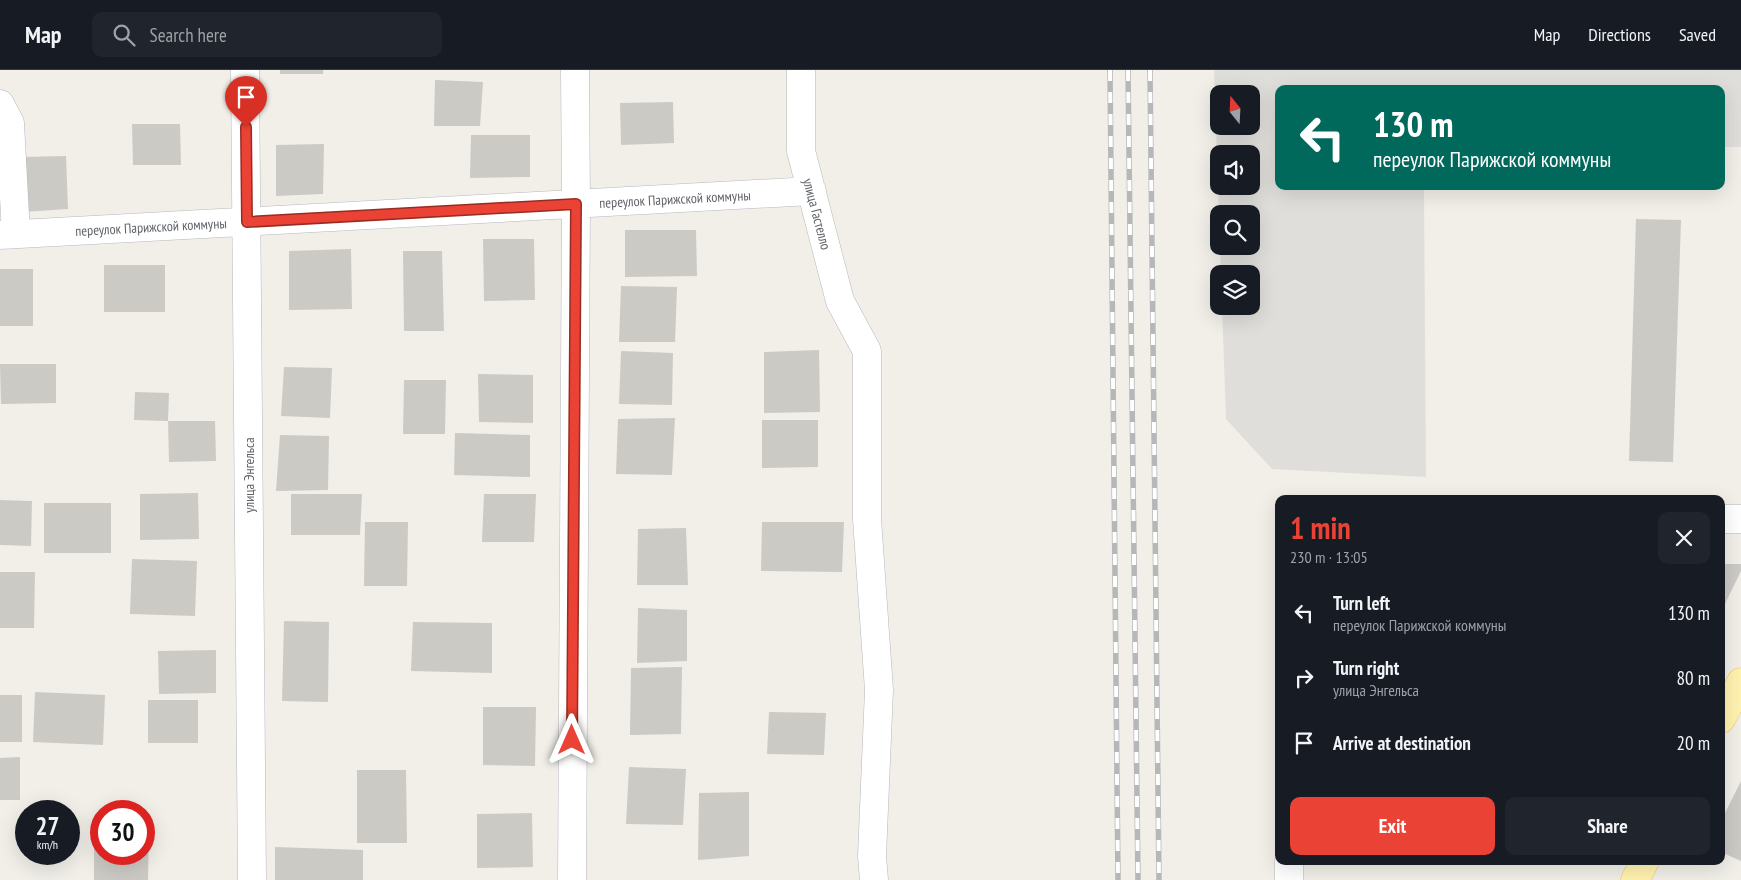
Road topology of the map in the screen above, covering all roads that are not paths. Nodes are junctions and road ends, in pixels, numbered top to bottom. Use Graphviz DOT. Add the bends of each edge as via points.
graph roads {
  1 [pos="245,70"];
  2 [pos="575,70"];
  3 [pos="801,70"];
  4 [pos="0,104"];
  5 [pos="812,191"];
  6 [pos="576,204"];
  7 [pos="247,222"];
  8 [pos="8,235"];
  9 [pos="1725,519"];
  10 [pos="1741,519"];
  11 [pos="1741,682"];
  12 [pos="1725,712"];
  13 [pos="1289,865"];
  14 [pos="1643,865"];
  15 [pos="252,880"];
  16 [pos="572,880"];
  17 [pos="874,880"];
  18 [pos="1289,880"];
  19 [pos="1635,880"];
  1 -- 7 [label="street, улица Энгельса"];
  2 -- 6 [label="street"];
  3 -- 5 [label="street, улица Гастелло" via="801,151"];
  4 -- 8 [label="street" via="10,124"];
  5 -- 6 [label="street, переулок Парижской коммуны"];
  5 -- 17 [label="street, улица Гастелло" via="840,301 868,350 867,519 879,690 872,856"];
  6 -- 7 [label="street, переулок Парижской коммуны"];
  6 -- 16 [label="street"];
  7 -- 8 [label="street, переулок Парижской коммуны"];
  7 -- 15 [label="street, улица Энгельса"];
  9 -- 10 [label="street"];
  11 -- 12 [label="main road"];
  13 -- 18 [label="street"];
  14 -- 19 [label="main road"];
}
